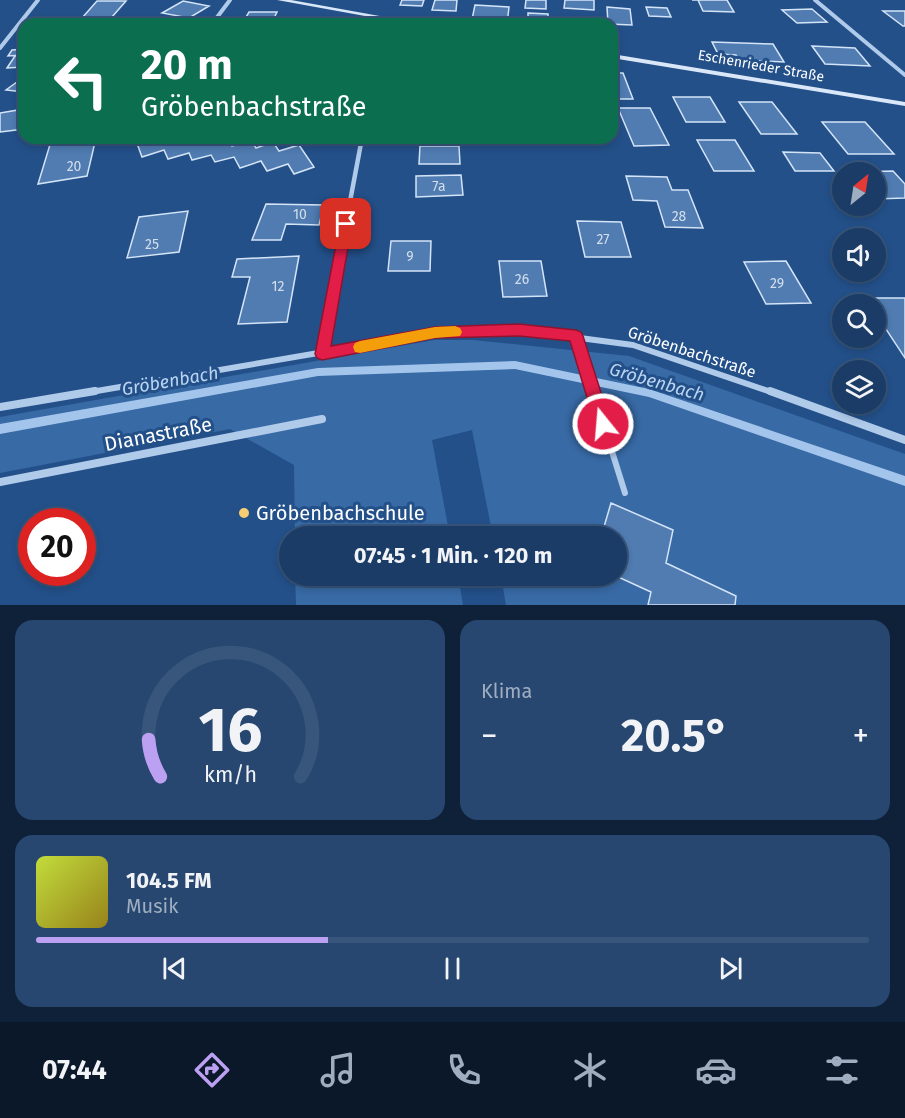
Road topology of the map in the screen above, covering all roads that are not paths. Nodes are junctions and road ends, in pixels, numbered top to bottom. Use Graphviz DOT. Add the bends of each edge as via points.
graph roads {
  1 [pos="38,0"];
  2 [pos="230,0"];
  3 [pos="280,0"];
  4 [pos="815,0"];
  5 [pos="24,18"];
  6 [pos="216,18"];
  7 [pos="371,18"];
  8 [pos="18,25"];
  9 [pos="0,48"];
  10 [pos="618,57"];
  11 [pos="905,75"];
  12 [pos="905,104"];
  13 [pos="361,144"];
  14 [pos="576,336"];
  15 [pos="322,354"];
  16 [pos="0,407"];
  17 [pos="322,419"];
  18 [pos="905,440"];
  19 [pos="0,482"];
  20 [pos="625,493"];
  1 -- 5 [label="street"];
  2 -- 6 [label="street"];
  3 -- 7 [label="street"];
  4 -- 11 [label="street"];
  8 -- 9 [label="street"];
  10 -- 12 [label="street, Eschenrieder Straße"];
  13 -- 15 [label="street"];
  14 -- 15 [label="street, Gröbenbachstraße" via="519,330 435,333"];
  14 -- 18 [label="street, Gröbenbachstraße" via="633,345"];
  14 -- 20 [label="lane"];
  15 -- 16 [label="street, Gröbenbachstraße"];
  17 -- 19 [label="street, Dianastraße"];
}
